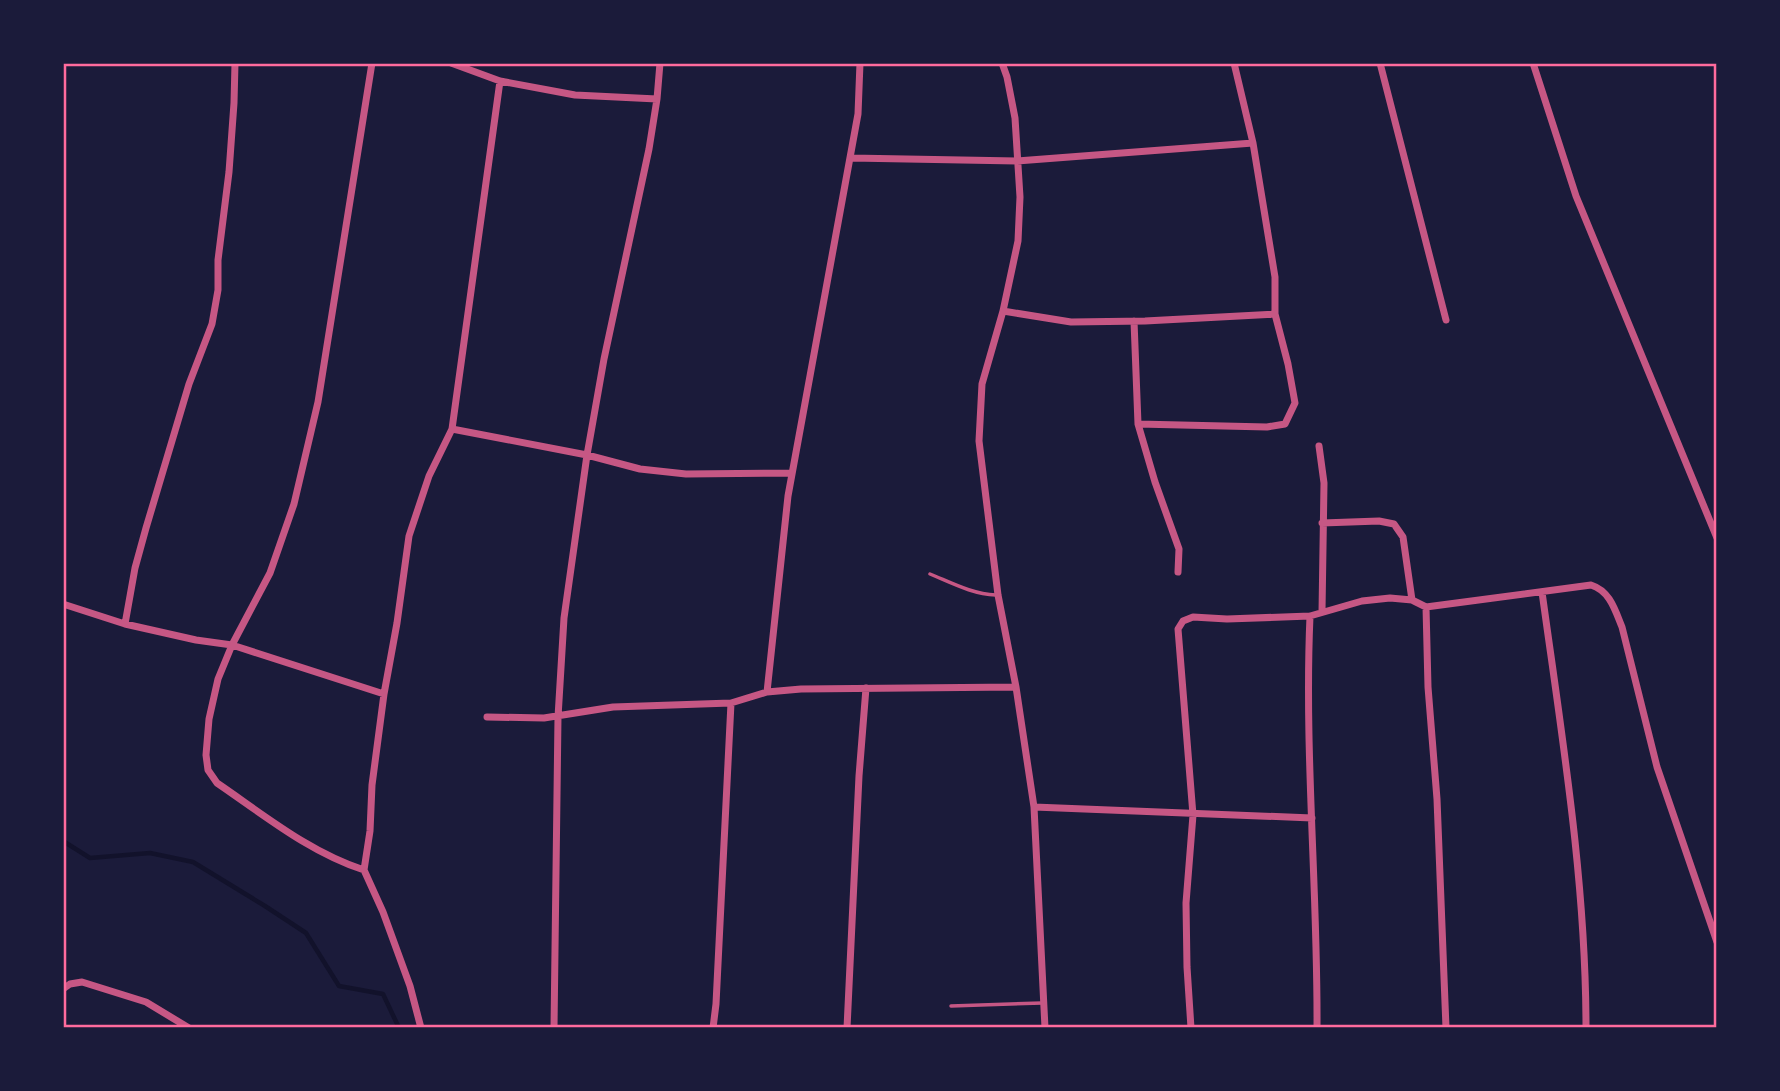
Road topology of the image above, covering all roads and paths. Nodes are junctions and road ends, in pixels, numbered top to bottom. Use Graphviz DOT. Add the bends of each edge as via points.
graph roads {
  1 [pos="234,63"];
  2 [pos="372,63"];
  3 [pos="451,63"];
  4 [pos="660,63"];
  5 [pos="860,63"];
  6 [pos="1002,63"];
  7 [pos="1234,63"];
  8 [pos="1380,63"];
  9 [pos="1533,63"];
  10 [pos="500,81"];
  11 [pos="657,99"];
  12 [pos="1252,143"];
  13 [pos="851,158"];
  14 [pos="1017,162"];
  15 [pos="1003,311"];
  16 [pos="1275,314"];
  17 [pos="1446,320"];
  18 [pos="1134,321"];
  19 [pos="1138,424"];
  20 [pos="452,429"];
  21 [pos="1319,446"];
  22 [pos="587,455"];
  23 [pos="792,473"];
  24 [pos="1322,523"];
  25 [pos="1717,538"];
  26 [pos="1178,572"];
  27 [pos="930,574"];
  28 [pos="1542,592"];
  29 [pos="998,595"];
  30 [pos="1412,600"];
  31 [pos="63,604"];
  32 [pos="1426,607"];
  33 [pos="1322,612"];
  34 [pos="1310,616"];
  35 [pos="125,624"];
  36 [pos="232,645"];
  37 [pos="1016,687"];
  38 [pos="866,688"];
  39 [pos="767,692"];
  40 [pos="384,694"];
  41 [pos="731,703"];
  42 [pos="487,717"];
  43 [pos="558,717"];
  44 [pos="1034,807"];
  45 [pos="1193,815"];
  46 [pos="1312,818"];
  47 [pos="363,870"];
  48 [pos="1717,942"];
  49 [pos="63,989"];
  50 [pos="1044,1003"];
  51 [pos="951,1006"];
  52 [pos="189,1028"];
  53 [pos="421,1028"];
  54 [pos="554,1028"];
  55 [pos="713,1028"];
  56 [pos="847,1028"];
  57 [pos="1045,1028"];
  58 [pos="1191,1028"];
  59 [pos="1317,1028"];
  60 [pos="1446,1028"];
  61 [pos="1586,1028"];
  1 -- 35 [label="street" via="229,172 212,324 146,528"];
  2 -- 36 [label="street" via="318,402 294,504 270,573"];
  3 -- 10 [label="street"];
  4 -- 11 [label="street"];
  5 -- 13 [label="street" via="859,114"];
  6 -- 14 [label="street" via="1015,118"];
  7 -- 12 [label="street"];
  8 -- 17 [label="street"];
  9 -- 25 [label="street" via="1576,196"];
  10 -- 11 [label="street" via="575,96"];
  10 -- 20 [label="street"];
  11 -- 22 [label="street"];
  12 -- 14 [label="street"];
  12 -- 16 [label="street" via="1275,277"];
  13 -- 14 [label="street"];
  13 -- 23 [label="street"];
  14 -- 15 [label="street" via="1018,241"];
  15 -- 18 [label="street" via="1071,322"];
  15 -- 29 [label="street" via="982,384 979,441"];
  16 -- 18 [label="street"];
  16 -- 19 [label="street" via="1295,403 1285,424"];
  18 -- 19 [label="street"];
  19 -- 26 [label="street" via="1179,549"];
  20 -- 22 [label="street"];
  20 -- 40 [label="street" via="429,476 409,536"];
  21 -- 24 [label="street" via="1324,483"];
  22 -- 23 [label="street" via="640,469 686,474"];
  22 -- 43 [label="street" via="564,618"];
  23 -- 39 [label="street"];
  24 -- 30 [label="street" via="1394,524 1403,537"];
  24 -- 33 [label="street"];
  27 -- 29 [label="lane" via="983,595"];
  28 -- 32 [label="street"];
  28 -- 48 [label="street" via="1591,585 1606,594 1615,609 1657,767"];
  28 -- 61 [label="street" via="1578,868"];
  29 -- 37 [label="street"];
  30 -- 32 [label="street"];
  30 -- 33 [label="street" via="1362,601"];
  31 -- 35 [label="street"];
  32 -- 60 [label="street"];
  33 -- 34 [label="street"];
  34 -- 45 [label="street" via="1193,617 1178,629"];
  34 -- 46 [label="street"];
  35 -- 36 [label="street"];
  36 -- 40 [label="street"];
  36 -- 47 [label="street" via="209,719 208,770 217,783 302,841"];
  37 -- 38 [label="street"];
  37 -- 44 [label="street"];
  38 -- 39 [label="street"];
  38 -- 56 [label="street"];
  39 -- 41 [label="street"];
  40 -- 47 [label="street"];
  41 -- 43 [label="street" via="612,707"];
  41 -- 55 [label="street"];
  42 -- 43 [label="street"];
  43 -- 54 [label="street"];
  44 -- 45 [label="street"];
  44 -- 50 [label="street"];
  45 -- 46 [label="street"];
  45 -- 58 [label="street" via="1186,903"];
  46 -- 59 [label="street"];
  47 -- 53 [label="street" via="383,912"];
  49 -- 52 [label="street" via="82,982 146,1002"];
  50 -- 51 [label="lane"];
  50 -- 57 [label="street"];
}
